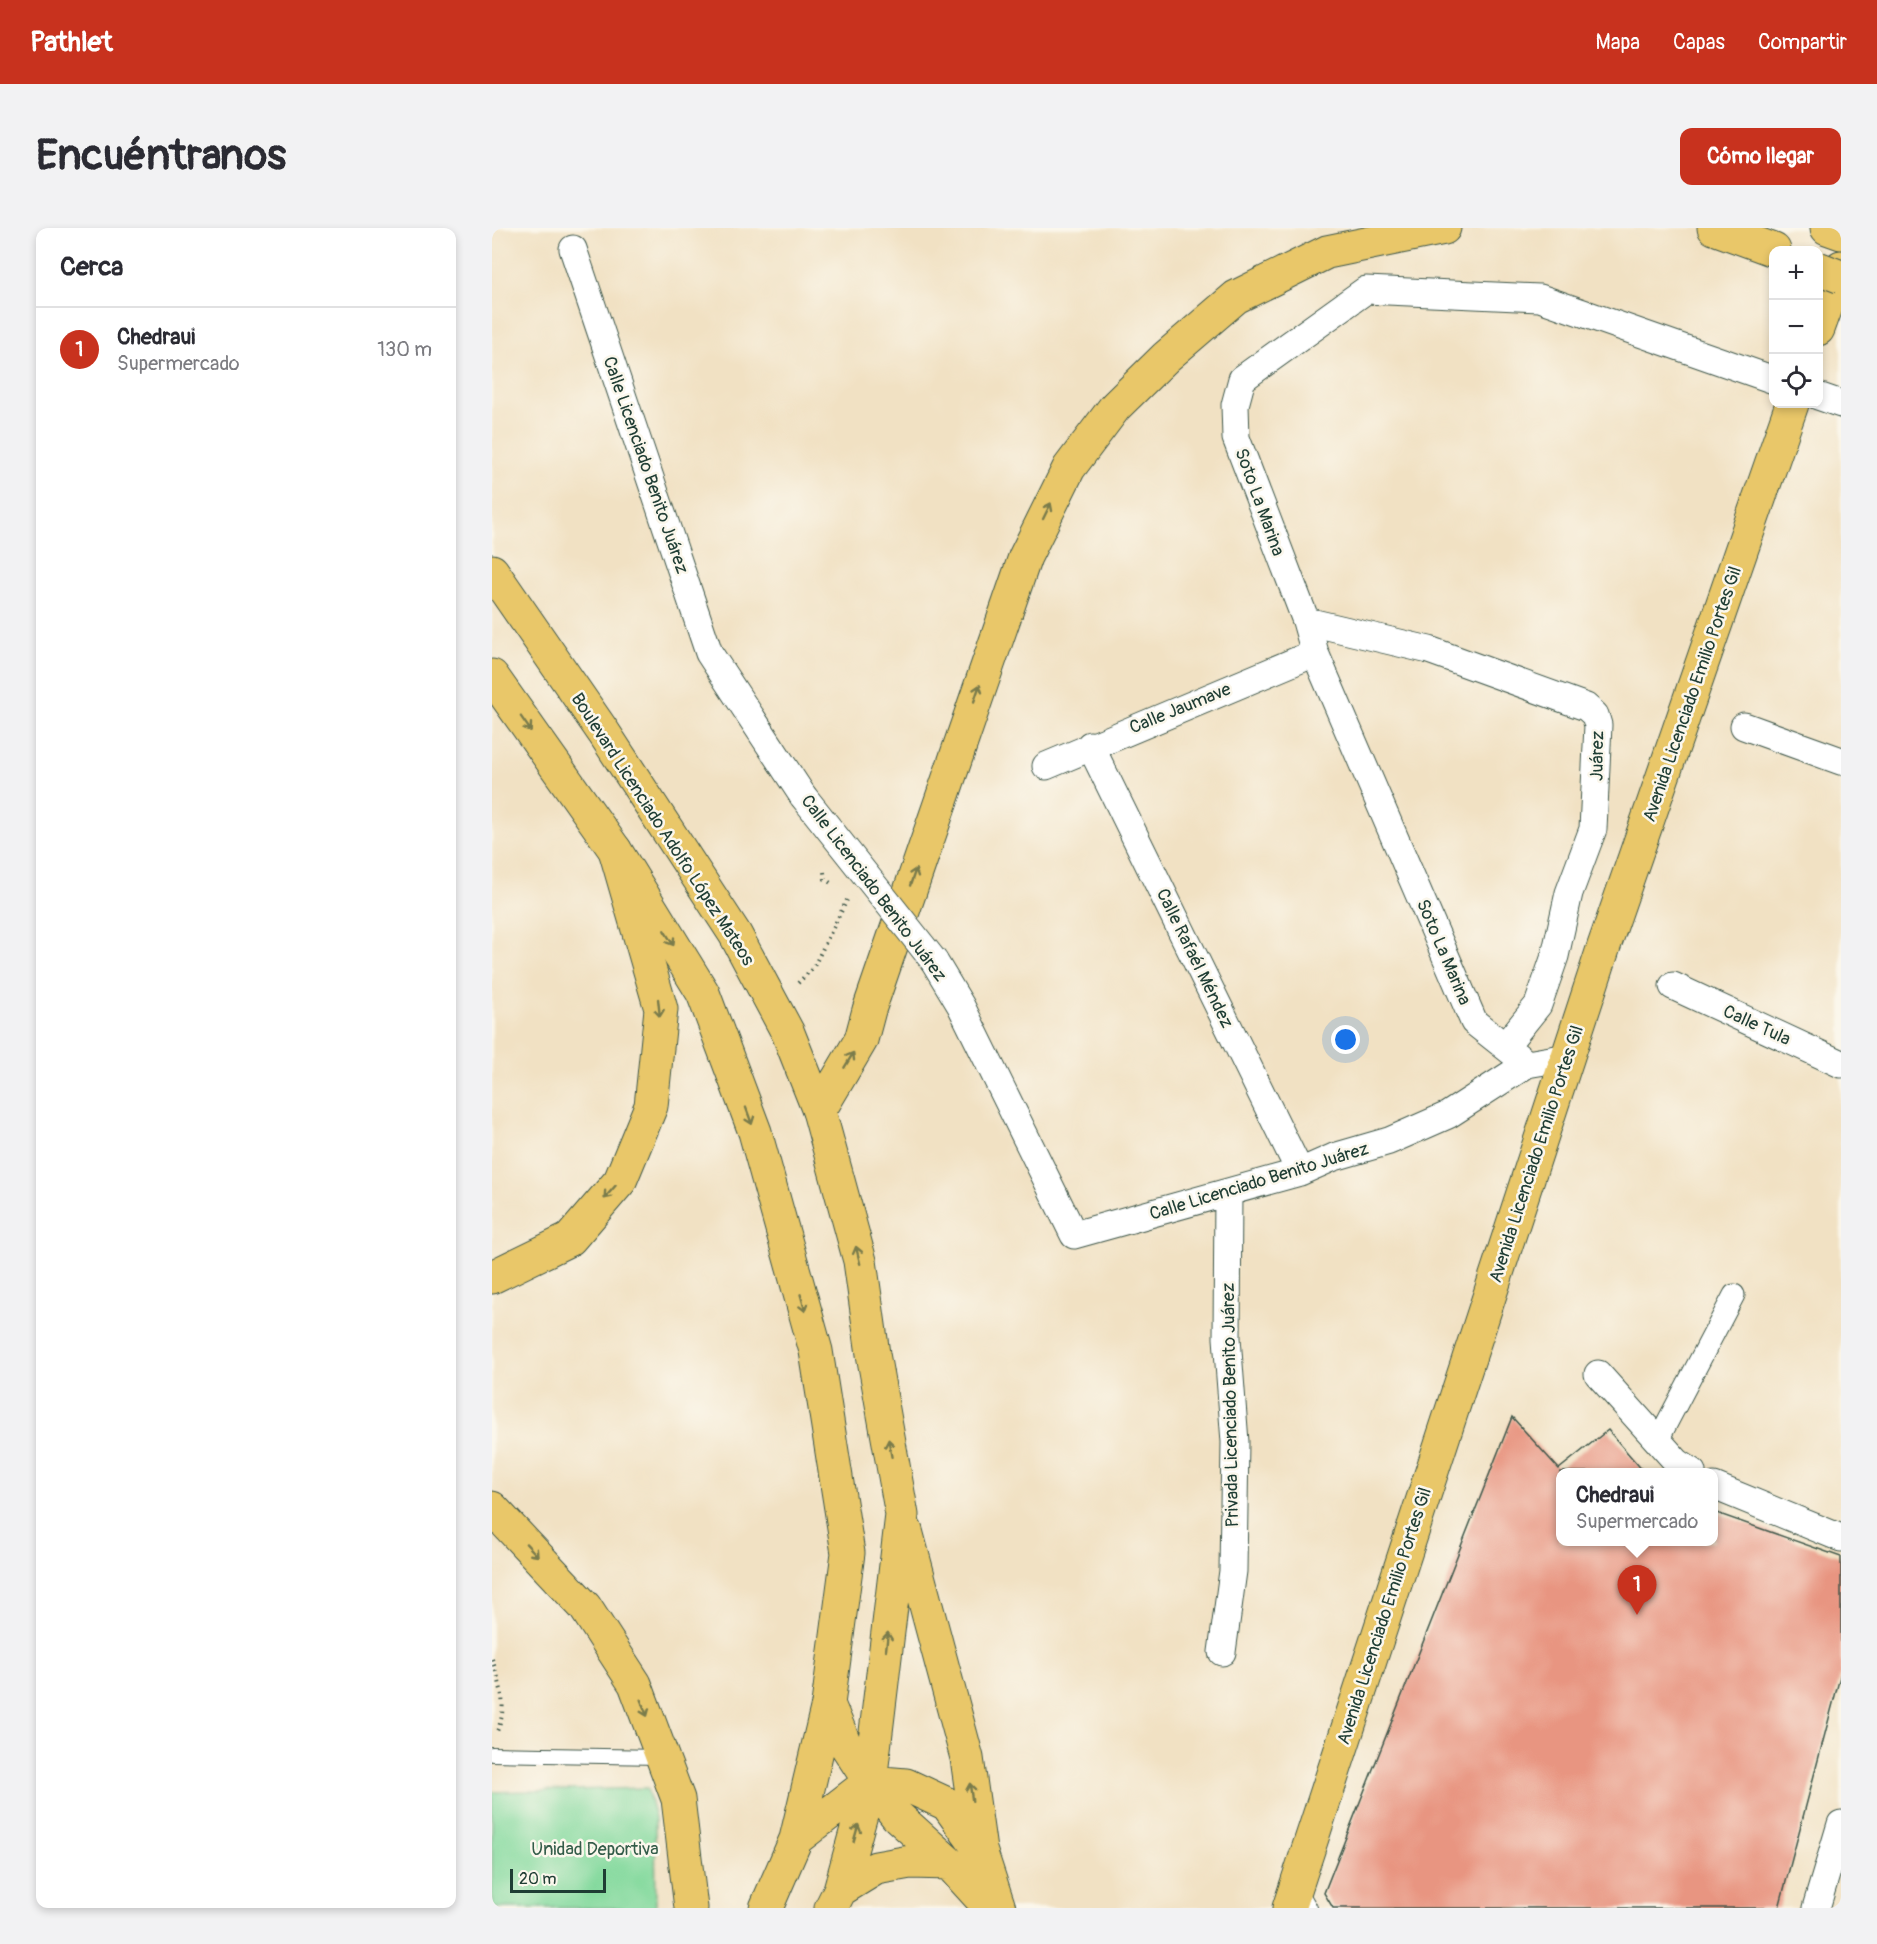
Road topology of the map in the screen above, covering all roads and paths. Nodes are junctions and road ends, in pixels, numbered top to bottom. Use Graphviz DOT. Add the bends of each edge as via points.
graph roads {
  1 [pos="1444,228"];
  2 [pos="1716,228"];
  3 [pos="1827,228"];
  4 [pos="1841,233"];
  5 [pos="1769,248"];
  6 [pos="573,249"];
  7 [pos="1841,267"];
  8 [pos="1823,270"];
  9 [pos="1841,277"];
  10 [pos="1823,316"];
  11 [pos="1769,379"];
  12 [pos="1823,398"];
  13 [pos="1841,404"];
  14 [pos="1791,408"];
  15 [pos="492,572"];
  16 [pos="1306,621"];
  17 [pos="1315,653"];
  18 [pos="492,676"];
  19 [pos="1744,726"];
  20 [pos="1090,745"];
  21 [pos="1841,761"];
  22 [pos="1046,766"];
  23 [pos="839,841"];
  24 [pos="615,850"];
  25 [pos="839,890"];
  26 [pos="846,895"];
  27 [pos="1673,986"];
  28 [pos="769,998"];
  29 [pos="1505,1046"];
  30 [pos="1568,1057"];
  31 [pos="1527,1064"];
  32 [pos="1841,1064"];
  33 [pos="819,1111"];
  34 [pos="1300,1172"];
  35 [pos="1228,1192"];
  36 [pos="492,1277"];
  37 [pos="1734,1295"];
  38 [pos="1598,1374"];
  39 [pos="1658,1440"];
  40 [pos="1685,1468"];
  41 [pos="1718,1488"];
  42 [pos="492,1508"];
  43 [pos="902,1515"];
  44 [pos="1841,1538"];
  45 [pos="1222,1652"];
  46 [pos="492,1659"];
  47 [pos="828,1704"];
  48 [pos="492,1741"];
  49 [pos="492,1754"];
  50 [pos="664,1757"];
  51 [pos="870,1782"];
  52 [pos="1841,1824"];
  53 [pos="796,1839"];
  54 [pos="980,1850"];
  55 [pos="949,1863"];
  56 [pos="835,1899"];
  57 [pos="1299,1900"];
  58 [pos="691,1908"];
  59 [pos="766,1908"];
  60 [pos="990,1908"];
  61 [pos="999,1908"];
  62 [pos="1816,1908"];
  33 -- 1 [label="main road, one-way" via="861,1040 868,1010 1025,557 1069,468 1115,407 1236,297 1327,252"];
  2 -- 5 [label="main road"];
  3 -- 4 [label="main road"];
  6 -- 23 [label="street, Calle Licenciado Benito Juárez, bridge" via="710,653 803,796"];
  7 -- 10 [label="main road"];
  8 -- 9 [label="main road, bridge"];
  11 -- 16 [label="street, Soto La Marina" via="1540,298 1366,290 1242,379 1235,405 1236,438"];
  12 -- 13 [label="street"];
  14 -- 30 [label="main road, Avenida Licenciado Emilio Portes Gil"];
  15 -- 28 [label="main road, Boulevard Licenciado Adolfo López Mateos" via="604,733 735,934"];
  16 -- 17 [label="street, Soto La Marina"];
  16 -- 29 [label="street, Juárez" via="1429,650 1586,707 1595,715 1598,764 1593,829 1569,893 1555,956 1538,1005"];
  17 -- 20 [label="street, Calle Jaumave"];
  17 -- 29 [label="street, Soto La Marina" via="1474,1022"];
  18 -- 24 [label="main road, one-way"];
  19 -- 21 [label="street"];
  20 -- 22 [label="street, Calle Jaumave"];
  20 -- 34 [label="street, Calle Rafaél Méndez"];
  23 -- 25 [label="path" via="824,871 825,879"];
  23 -- 35 [label="street, Calle Licenciado Benito Juárez, bridge" via="934,962 961,1006 1074,1234"];
  24 -- 36 [label="main road, one-way" via="661,1009 651,1107 620,1181 570,1239"];
  24 -- 47 [label="main road, one-way" via="703,993 755,1132 816,1351 848,1553"];
  26 -- 28 [label="path" via="847,903 813,968 792,989"];
  27 -- 32 [label="street, Calle Tula"];
  28 -- 33 [label="main road, Boulevard Licenciado Adolfo López Mateos"];
  29 -- 31 [label="street, Soto La Marina"];
  30 -- 31 [label="street, Calle Licenciado Benito Juárez"];
  30 -- 57 [label="main road, Avenida Licenciado Emilio Portes Gil"];
  31 -- 34 [label="street, Calle Licenciado Benito Juárez" via="1448,1116"];
  43 -- 33 [label="main road, Boulevard Licenciado Adolfo López Mateos, one-way" via="860,1261"];
  34 -- 35 [label="street, Calle Licenciado Benito Juárez"];
  35 -- 45 [label="street, Privada Licenciado Benito Juárez" via="1227,1338 1235,1454 1233,1571"];
  37 -- 39 [label="street"];
  38 -- 39 [label="street"];
  39 -- 40 [label="street"];
  41 -- 44 [label="street"];
  42 -- 50 [label="main road, one-way" via="585,1607 634,1684"];
  51 -- 43 [label="main road, Boulevard Licenciado Adolfo López Mateos, one-way"];
  54 -- 43 [label="main road, one-way" via="967,1758"];
  46 -- 48 [label="path" via="503,1691 501,1722"];
  47 -- 51 [label="main road" via="844,1742"];
  47 -- 53 [label="main road"];
  49 -- 50 [label="lane"];
  50 -- 58 [label="main road" via="678,1799"];
  51 -- 53 [label="main road"];
  51 -- 54 [label="main road" via="906,1785 947,1804"];
  51 -- 55 [label="main road" via="897,1816"];
  56 -- 51 [label="main road, Boulevard Licenciado Adolfo López Mateos, one-way"];
  52 -- 62 [label="street"];
  53 -- 59 [label="main road"];
  54 -- 61 [label="main road"];
  55 -- 56 [label="main road" via="910,1862 876,1868"];
  55 -- 60 [label="main road"];
}
